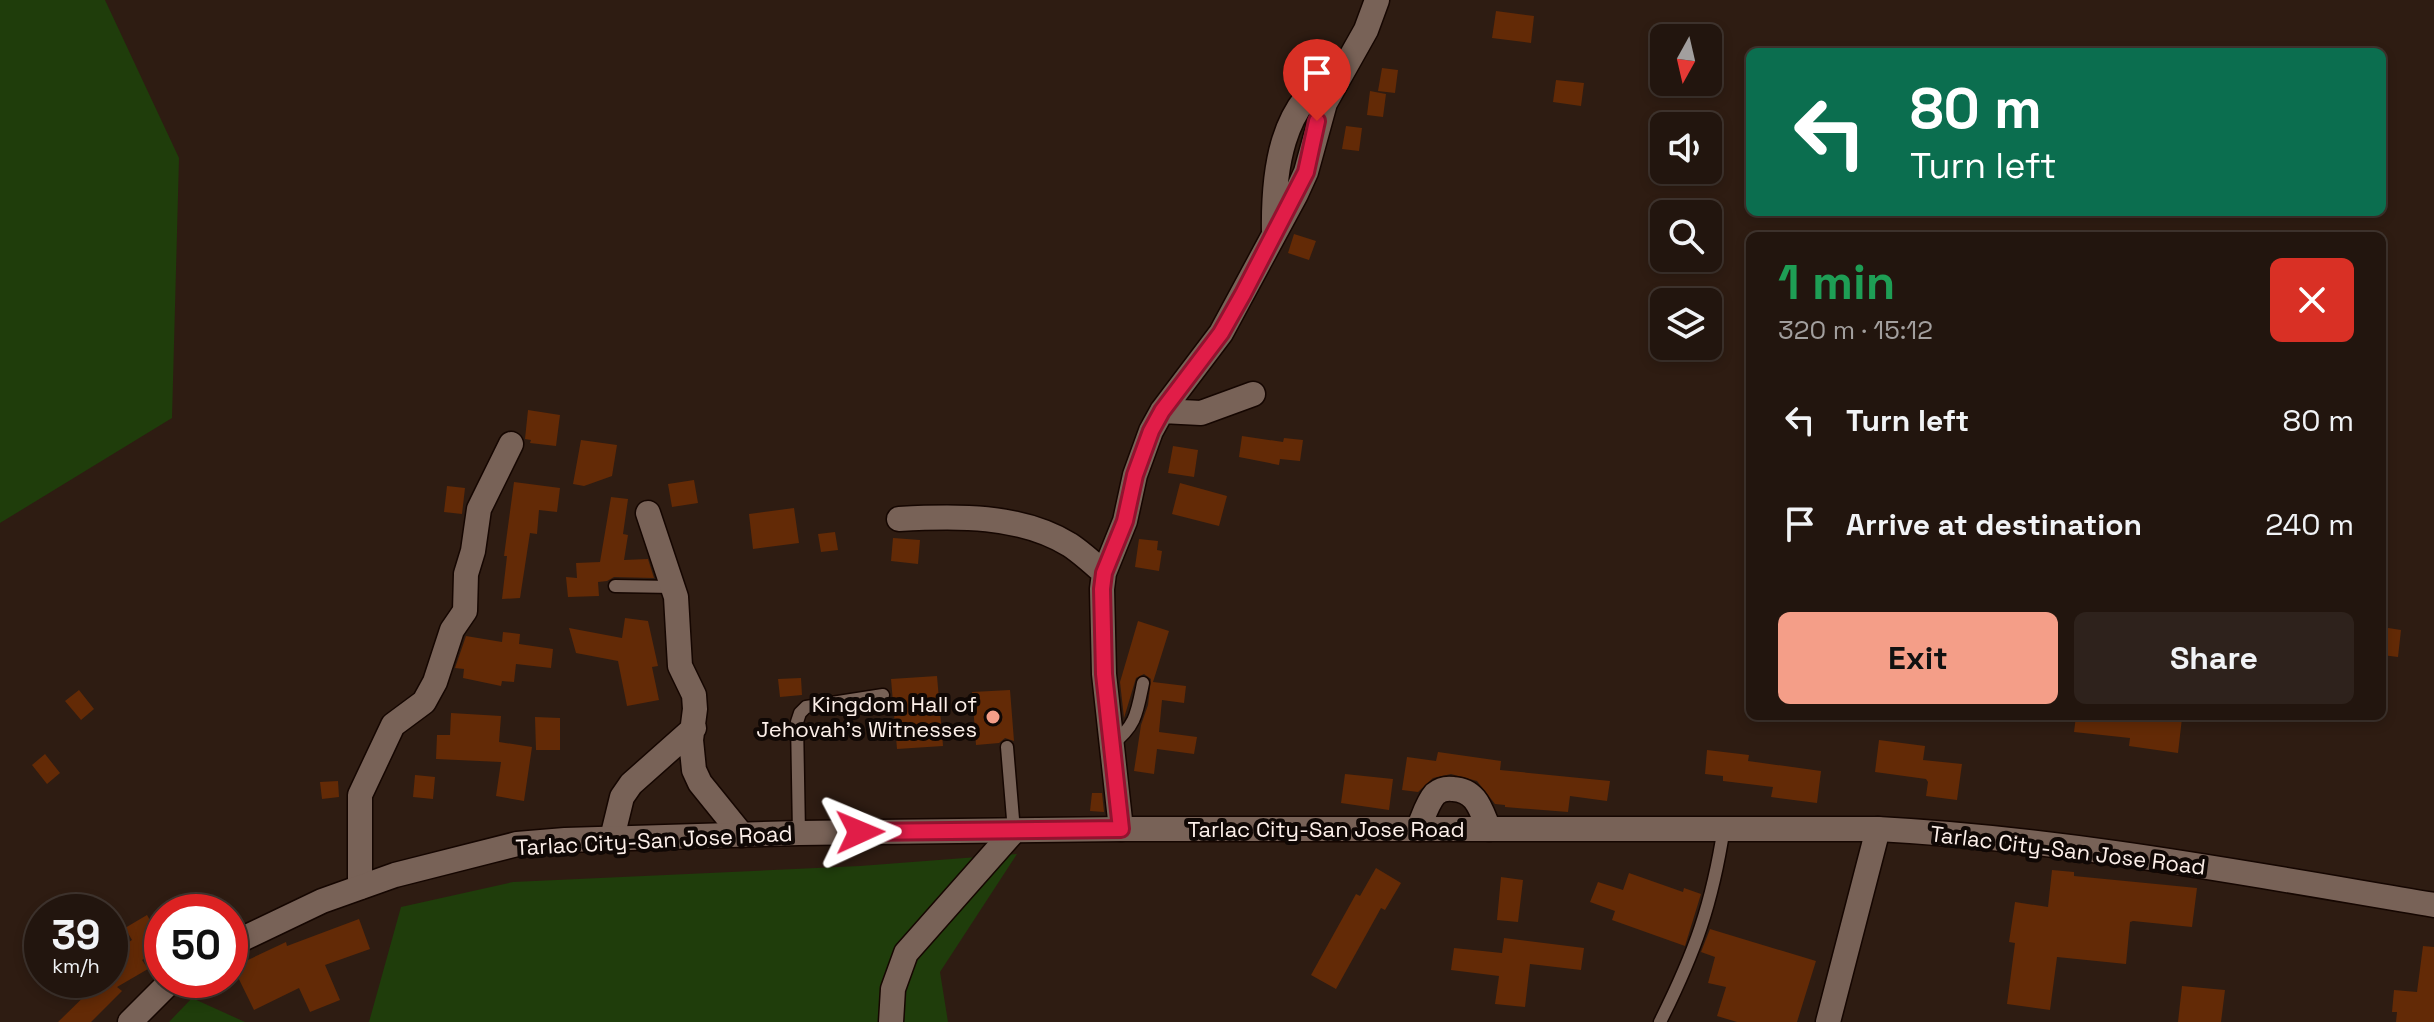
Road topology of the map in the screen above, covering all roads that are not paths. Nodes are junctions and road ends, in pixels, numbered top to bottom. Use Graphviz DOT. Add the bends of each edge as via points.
graph roads {
  1 [pos="1377,0"];
  2 [pos="1253,394"];
  3 [pos="1162,411"];
  4 [pos="511,444"];
  5 [pos="648,513"];
  6 [pos="899,519"];
  7 [pos="1104,573"];
  8 [pos="615,586"];
  9 [pos="673,587"];
  10 [pos="1143,683"];
  11 [pos="883,695"];
  12 [pos="694,728"];
  13 [pos="1111,745"];
  14 [pos="1007,747"];
  15 [pos="1724,827"];
  16 [pos="1121,829"];
  17 [pos="1418,829"];
  18 [pos="1489,829"];
  19 [pos="1878,829"];
  20 [pos="1014,831"];
  21 [pos="799,833"];
  22 [pos="742,835"];
  23 [pos="612,838"];
  24 [pos="360,887"];
  25 [pos="2434,905"];
  26 [pos="248,936"];
  27 [pos="893,989"];
  28 [pos="154,998"];
  29 [pos="130,1022"];
  30 [pos="891,1022"];
  31 [pos="906,1022"];
  32 [pos="1660,1022"];
  33 [pos="1828,1022"];
  1 -- 3 [label="street" via="1317,121 1306,172 1274,234 1221,333"];
  2 -- 3 [label="street" via="1201,413"];
  3 -- 7 [label="street" via="1142,452 1125,521"];
  4 -- 24 [label="street" via="479,509 466,574 465,611 452,630 435,682 424,702 393,725 360,795"];
  5 -- 9 [label="street"];
  6 -- 7 [label="street" via="965,516 1000,521 1057,538"];
  7 -- 13 [label="street" via="1104,674"];
  8 -- 9 [label="lane"];
  9 -- 12 [label="street" via="677,654 694,695"];
  10 -- 13 [label="lane" via="1133,725"];
  11 -- 21 [label="lane" via="806,707 800,713"];
  12 -- 22 [label="street" via="694,770"];
  12 -- 23 [label="street" via="631,784 622,797"];
  13 -- 16 [label="street"];
  14 -- 20 [label="lane"];
  15 -- 18 [label="street, Tarlac City-San Jose Road"];
  15 -- 19 [label="street, Tarlac City-San Jose Road"];
  15 -- 32 [label="lane" via="1703,927"];
  16 -- 17 [label="street, Tarlac City-San Jose Road"];
  16 -- 20 [label="street, Tarlac City-San Jose Road"];
  17 -- 18 [label="street, Tarlac City-San Jose Road"];
  17 -- 18 [label="street" via="1432,798 1448,788 1474,797"];
  19 -- 25 [label="street, Tarlac City-San Jose Road" via="2095,849"];
  19 -- 33 [label="street"];
  20 -- 21 [label="street, Tarlac City-San Jose Road"];
  20 -- 27 [label="street" via="916,939"];
  21 -- 22 [label="street, Tarlac City-San Jose Road"];
  22 -- 23 [label="street, Tarlac City-San Jose Road"];
  23 -- 24 [label="street, Tarlac City-San Jose Road" via="517,844"];
  24 -- 26 [label="street, Tarlac City-San Jose Road"];
  27 -- 30 [label="street"];
  27 -- 31 [label="lane"];
  28 -- 29 [label="street"];
}
